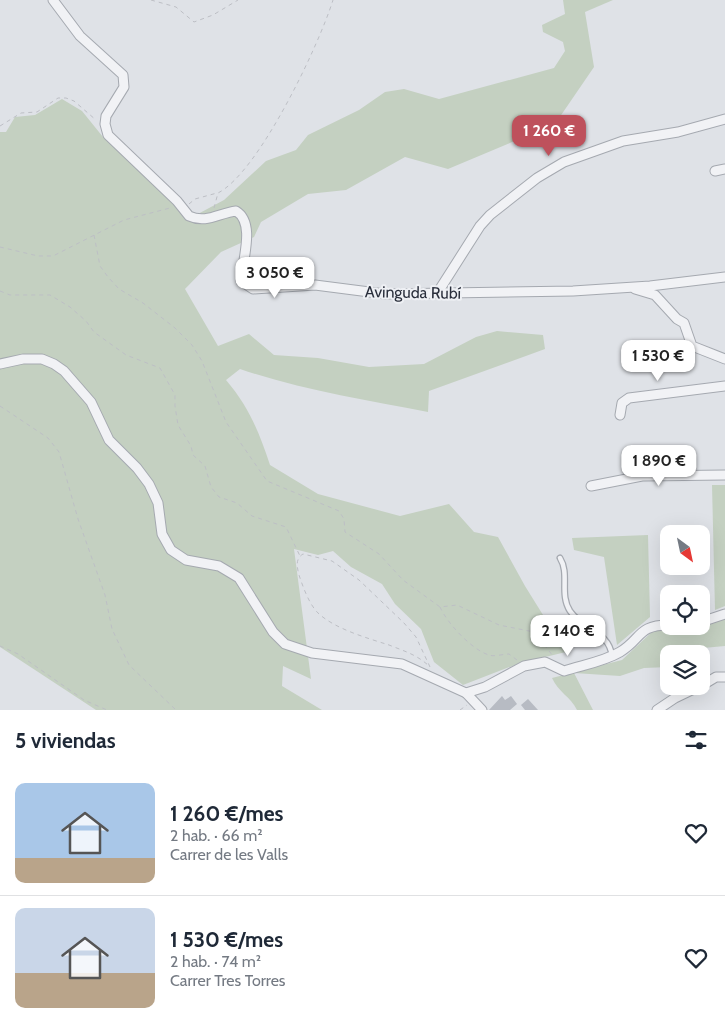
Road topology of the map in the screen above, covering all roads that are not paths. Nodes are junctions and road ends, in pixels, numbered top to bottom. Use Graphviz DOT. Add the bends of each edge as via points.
graph roads {
  1 [pos="53,0"];
  2 [pos="725,120"];
  3 [pos="725,277"];
  4 [pos="628,287"];
  5 [pos="438,292"];
  6 [pos="725,358"];
  7 [pos="0,364"];
  8 [pos="725,386"];
  9 [pos="620,415"];
  10 [pos="725,475"];
  11 [pos="591,486"];
  12 [pos="560,558"];
  13 [pos="725,614"];
  14 [pos="710,619"];
  15 [pos="660,625"];
  16 [pos="612,656"];
  17 [pos="725,677"];
  18 [pos="710,681"];
  19 [pos="466,693"];
  20 [pos="682,695"];
  21 [pos="482,710"];
  22 [pos="657,710"];
  1 -- 5 [label="street, Avinguda Rubí" via="80,36 117,67 125,78 124,87 106,116 106,129 112,142 189,216 195,219 236,211 244,218 247,228 242,280 253,289 315,285 385,294"];
  2 -- 5 [label="street" via="623,141 564,162 490,215"];
  3 -- 4 [label="street, Avinguda Rubí"];
  4 -- 5 [label="street, Avinguda Rubí"];
  4 -- 6 [label="street" via="655,295 684,323 692,346"];
  7 -- 19 [label="street" via="42,359 64,372 90,402 109,440 149,484 158,503 166,544 186,560 219,566 239,578 285,644 318,654 402,664"];
  8 -- 9 [label="street" via="629,398 622,403"];
  10 -- 11 [label="street" via="642,476"];
  12 -- 16 [label="lane" via="564,568 566,603 577,619 604,637"];
  13 -- 14 [label="street"];
  15 -- 16 [label="street" via="647,628"];
  16 -- 19 [label="street" via="564,671 546,662 522,667 485,687"];
  17 -- 18 [label="street"];
  19 -- 21 [label="street"];
  20 -- 22 [label="street"];
}
